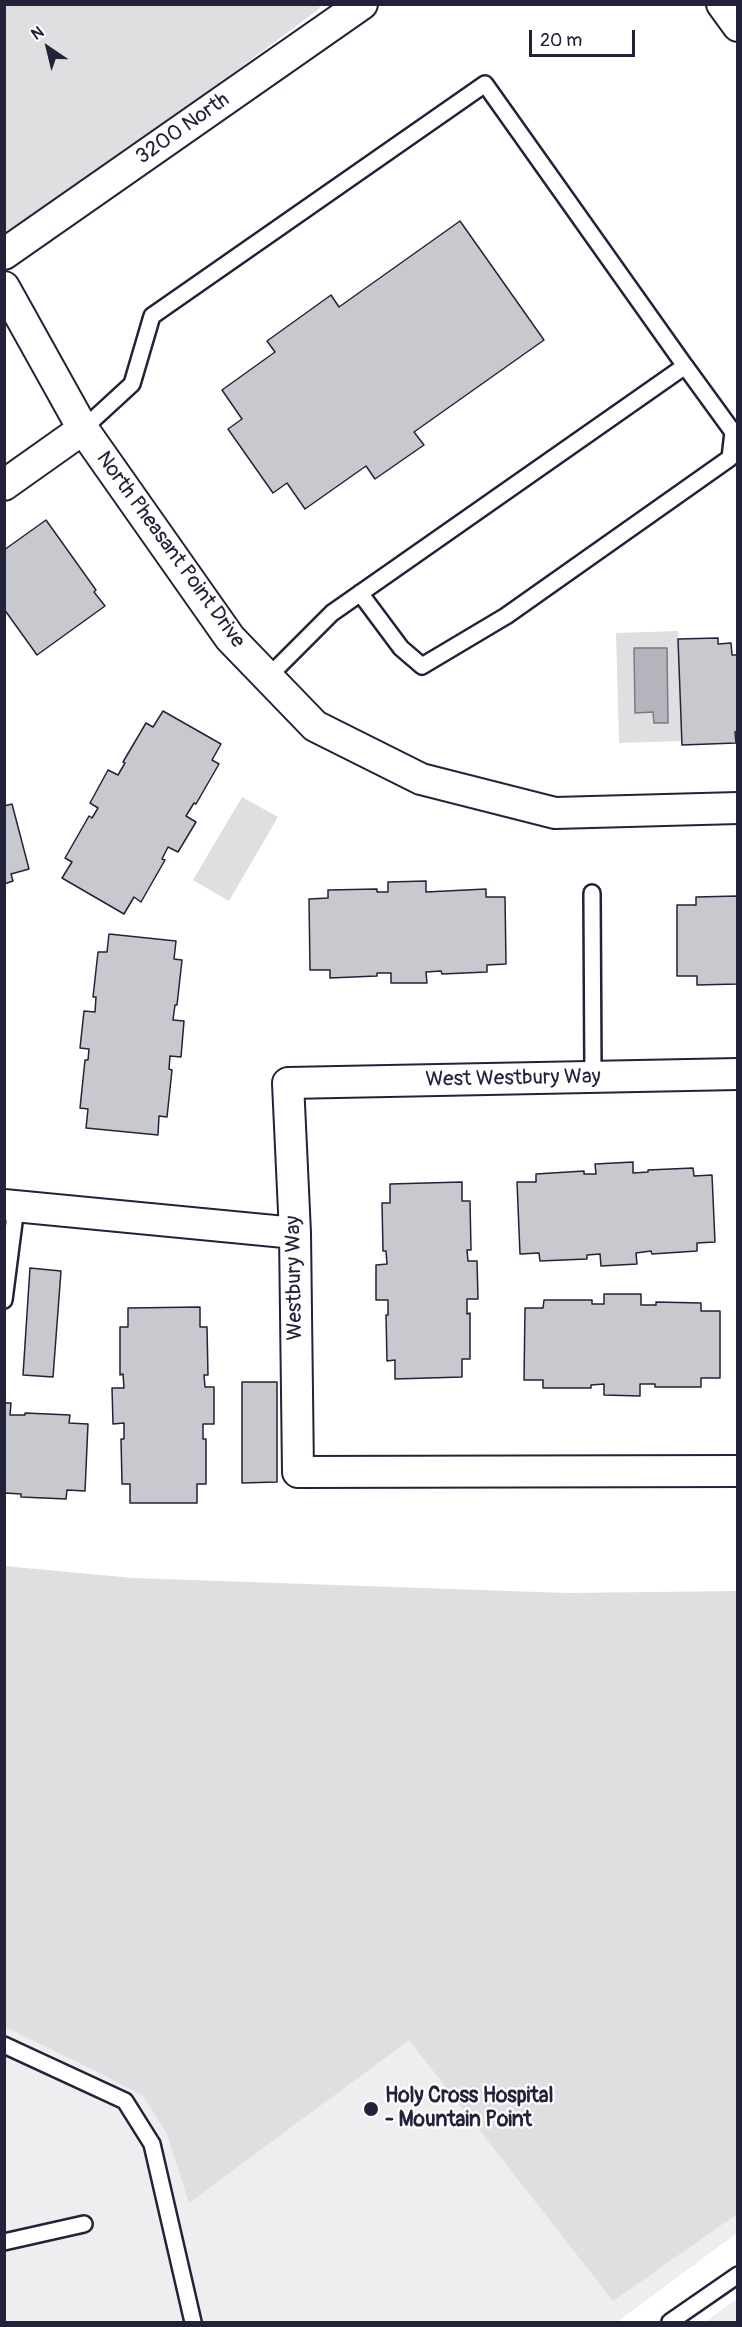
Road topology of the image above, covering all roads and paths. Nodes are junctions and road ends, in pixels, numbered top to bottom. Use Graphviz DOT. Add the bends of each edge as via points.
graph roads {
  1 [pos="362,4"];
  2 [pos="722,4"];
  3 [pos="738,26"];
  4 [pos="4,254"];
  5 [pos="4,287"];
  6 [pos="685,366"];
  7 [pos="83,429"];
  8 [pos="4,486"];
  9 [pos="360,593"];
  10 [pos="268,677"];
  11 [pos="738,807"];
  12 [pos="592,893"];
  13 [pos="738,1074"];
  14 [pos="593,1077"];
  15 [pos="288,1083"];
  16 [pos="10,1206"];
  17 [pos="295,1233"];
  18 [pos="4,1300"];
  19 [pos="738,1471"];
  20 [pos="4,2045"];
  21 [pos="84,2224"];
  22 [pos="4,2242"];
  23 [pos="738,2275"];
  24 [pos="193,2322"];
  25 [pos="670,2322"];
  1 -- 4 [label="street, 3200 North"];
  2 -- 3 [label="street"];
  5 -- 7 [label="street, North Pheasant Point Drive"];
  6 -- 7 [label="lane" via="485,84 152,316 132,384"];
  6 -- 9 [label="lane"];
  6 -- 9 [label="lane" via="733,432 730,458 506,616 422,666 401,648"];
  7 -- 8 [label="street"];
  7 -- 10 [label="street, North Pheasant Point Drive" via="230,638"];
  9 -- 10 [label="lane" via="332,613"];
  10 -- 11 [label="street, North Pheasant Point Drive" via="315,726 421,779 555,813"];
  12 -- 14 [label="lane"];
  13 -- 14 [label="street, West Westbury Way"];
  14 -- 15 [label="street, West Westbury Way"];
  15 -- 17 [label="street, Westbury Way"];
  16 -- 17 [label="street"];
  16 -- 18 [label="lane"];
  17 -- 19 [label="street, Westbury Way" via="298,1472"];
  20 -- 24 [label="lane" via="125,2101 152,2144"];
  21 -- 22 [label="lane"];
  23 -- 25 [label="lane"];
}
